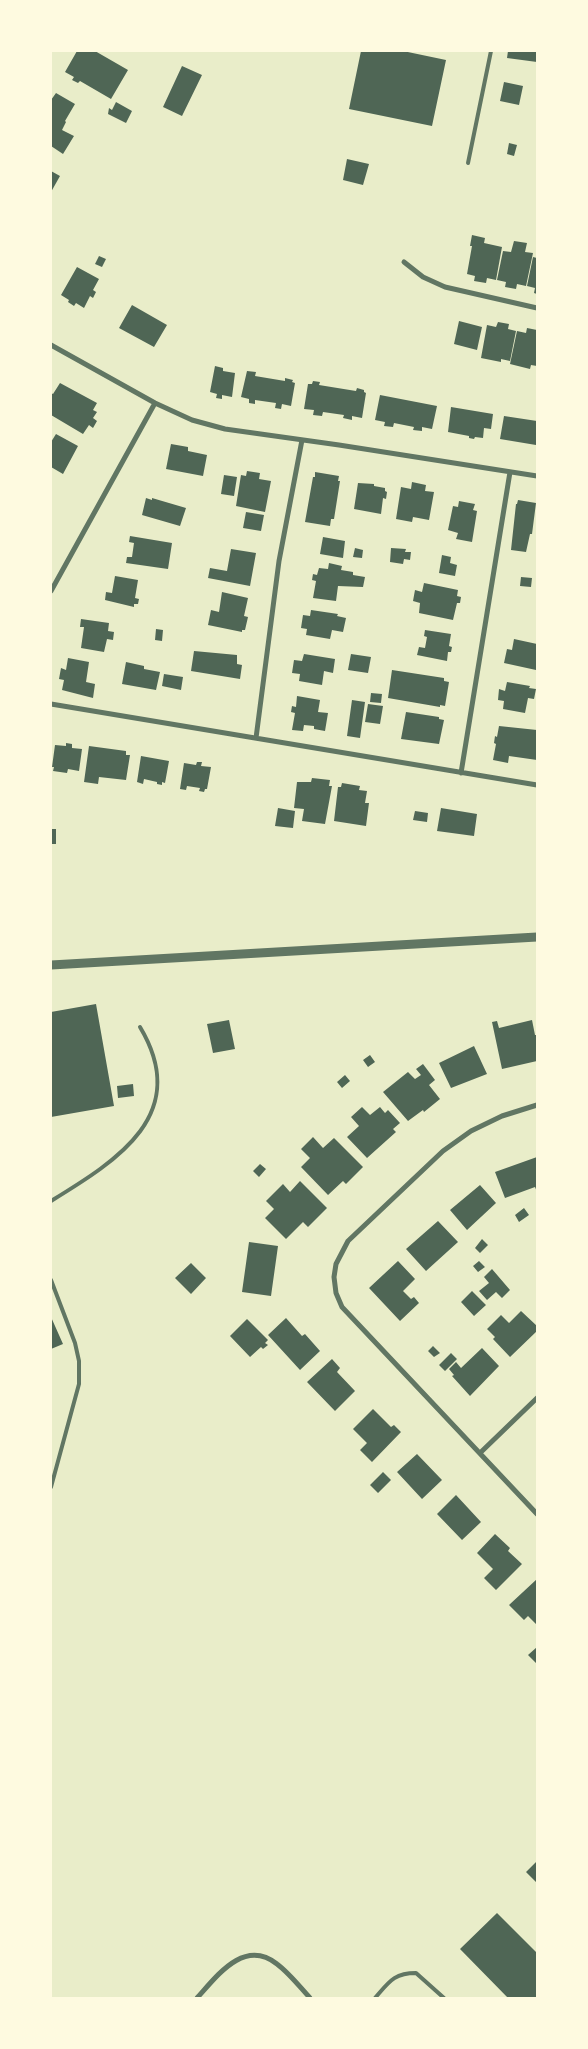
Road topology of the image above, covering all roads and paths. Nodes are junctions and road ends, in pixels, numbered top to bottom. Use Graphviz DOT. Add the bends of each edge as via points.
graph roads {
  1 [pos="491,51"];
  2 [pos="468,163"];
  3 [pos="404,262"];
  4 [pos="537,308"];
  5 [pos="51,345"];
  6 [pos="154,403"];
  7 [pos="302,440"];
  8 [pos="510,472"];
  9 [pos="537,476"];
  10 [pos="51,591"];
  11 [pos="51,704"];
  12 [pos="256,738"];
  13 [pos="461,772"];
  14 [pos="537,785"];
  15 [pos="537,937"];
  16 [pos="51,965"];
  17 [pos="140,1027"];
  18 [pos="537,1105"];
  19 [pos="51,1200"];
  20 [pos="51,1280"];
  21 [pos="537,1398"];
  22 [pos="480,1453"];
  23 [pos="51,1487"];
  24 [pos="537,1514"];
  25 [pos="197,1998"];
  26 [pos="310,1998"];
  27 [pos="375,1998"];
  28 [pos="444,1998"];
  1 -- 2 [label="lane"];
  3 -- 4 [label="street" via="423,277 445,287"];
  5 -- 6 [label="street"];
  6 -- 7 [label="street" via="192,420 225,429"];
  6 -- 10 [label="street"];
  7 -- 8 [label="street"];
  7 -- 12 [label="street" via="279,561"];
  8 -- 9 [label="street"];
  8 -- 13 [label="street"];
  11 -- 12 [label="street"];
  12 -- 13 [label="street"];
  13 -- 14 [label="street"];
  15 -- 16 [label="street"];
  17 -- 19 [label="lane" via="150,1044 158,1083 148,1122 115,1157 87,1179"];
  18 -- 22 [label="street" via="471,1131 443,1151 348,1241 336,1264 336,1292 342,1307"];
  20 -- 23 [label="lane" via="79,1361 79,1384"];
  21 -- 22 [label="street"];
  22 -- 24 [label="street"];
  25 -- 26 [label="street" via="226,1966 251,1956 264,1957 276,1963"];
  27 -- 28 [label="lane" via="397,1976 416,1973"];
}
